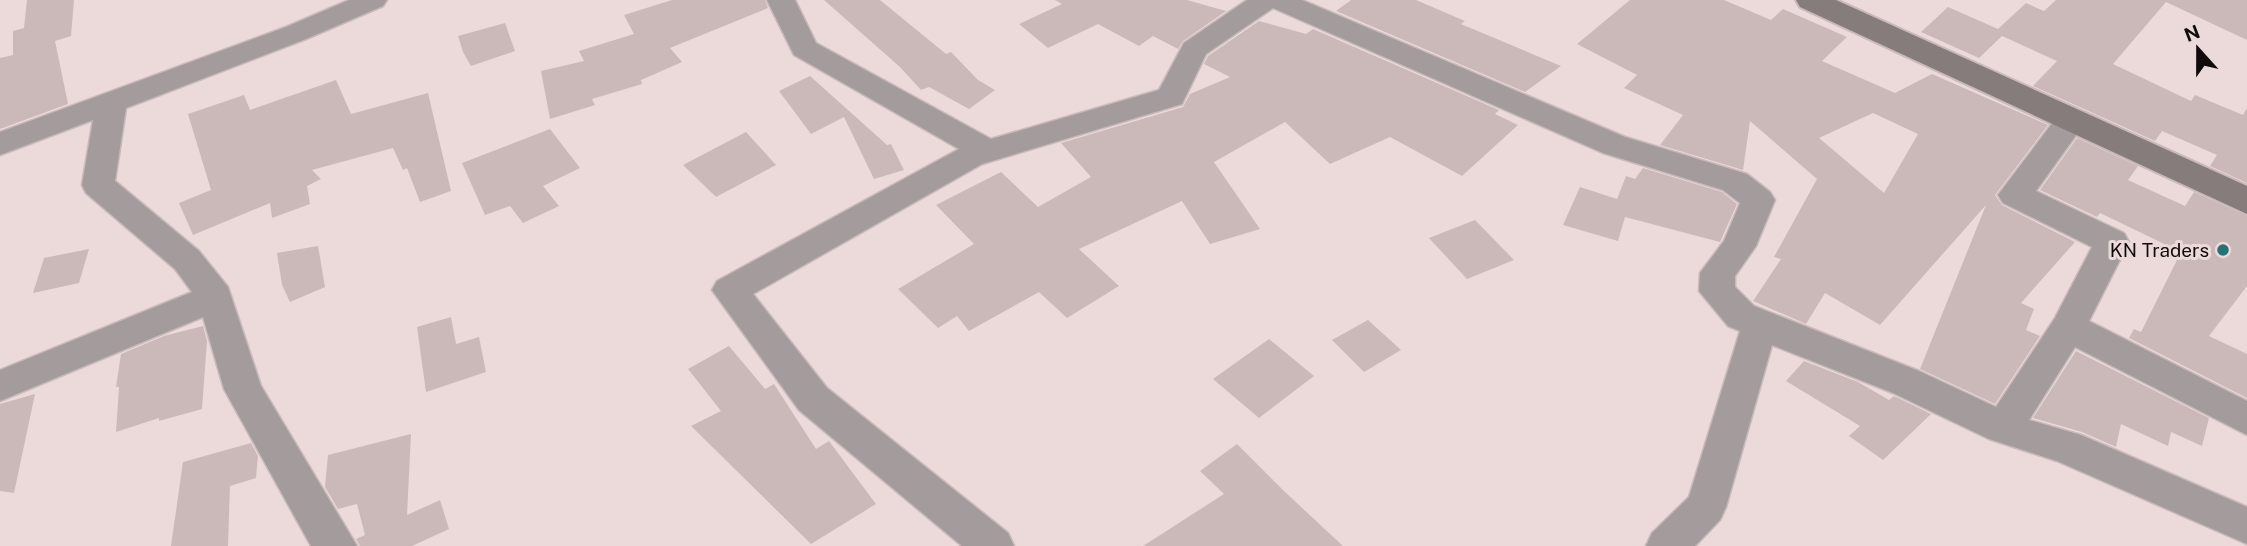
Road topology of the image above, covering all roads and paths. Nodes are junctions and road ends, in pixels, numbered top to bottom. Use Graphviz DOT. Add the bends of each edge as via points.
graph roads {
  1 [pos="373,0"];
  2 [pos="781,0"];
  3 [pos="1266,0"];
  4 [pos="1278,0"];
  5 [pos="1811,0"];
  6 [pos="112,102"];
  7 [pos="2071,120"];
  8 [pos="0,145"];
  9 [pos="988,151"];
  10 [pos="2247,201"];
  11 [pos="215,297"];
  12 [pos="1760,325"];
  13 [pos="2068,327"];
  14 [pos="0,386"];
  15 [pos="2247,419"];
  16 [pos="2003,428"];
  17 [pos="2247,526"];
  18 [pos="336,546"];
  19 [pos="993,546"];
  20 [pos="1667,546"];
  1 -- 6 [label="street"];
  2 -- 9 [label="street" via="804,49"];
  3 -- 9 [label="street" via="1194,49 1171,97"];
  4 -- 12 [label="street" via="1614,145 1735,182 1758,200 1739,246 1718,273 1717,291 1741,316"];
  5 -- 7 [label="main road"];
  6 -- 8 [label="street"];
  6 -- 11 [label="street" via="98,185 187,260"];
  7 -- 10 [label="main road"];
  7 -- 13 [label="street" via="2015,195 2112,242"];
  9 -- 19 [label="street" via="971,156 730,290 813,399"];
  11 -- 14 [label="street"];
  11 -- 18 [label="street" via="243,389"];
  12 -- 16 [label="street" via="1906,382"];
  12 -- 20 [label="street" via="1706,507"];
  13 -- 15 [label="street"];
  13 -- 16 [label="street"];
  16 -- 17 [label="street" via="2067,447"];
}
